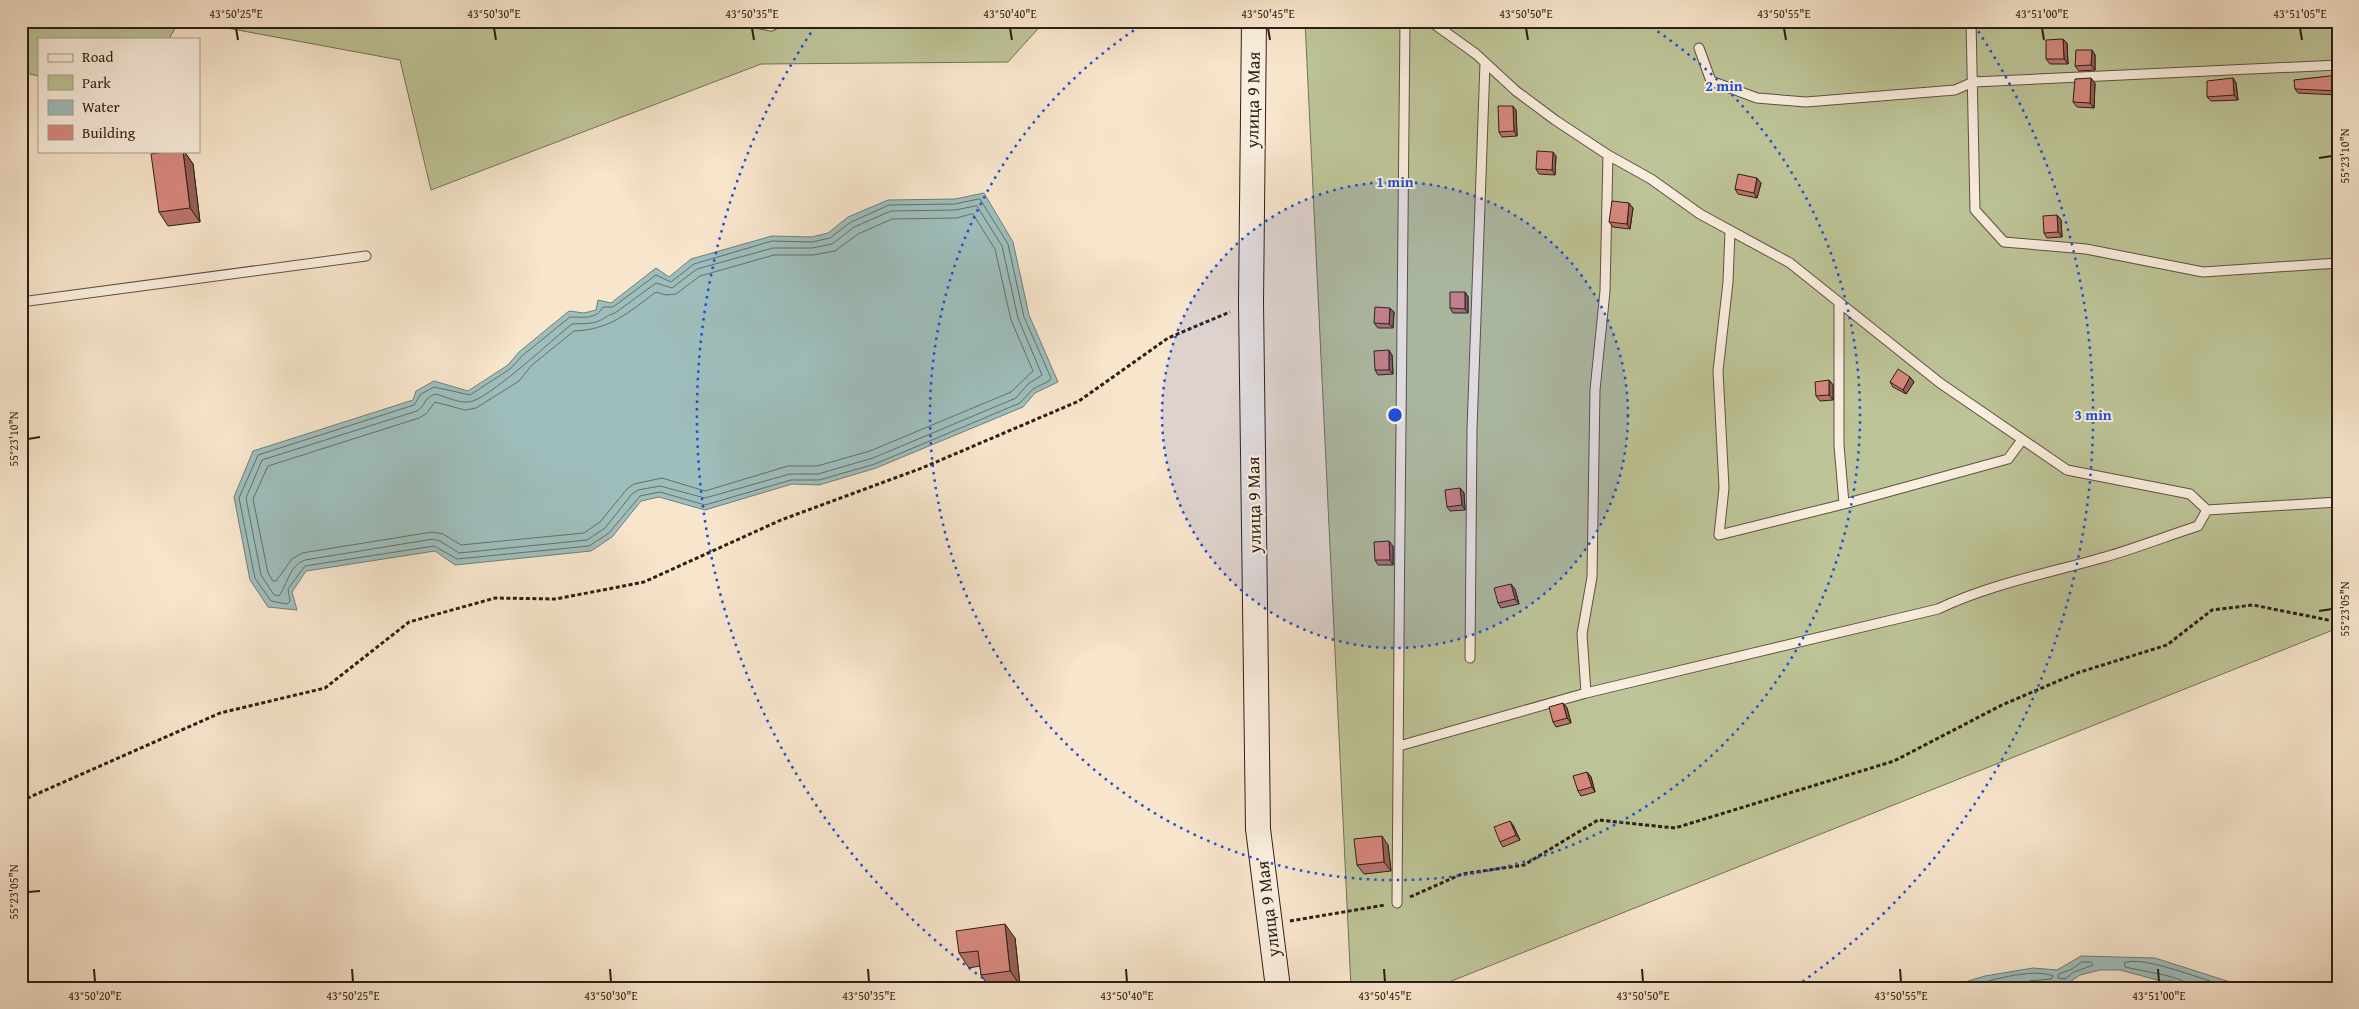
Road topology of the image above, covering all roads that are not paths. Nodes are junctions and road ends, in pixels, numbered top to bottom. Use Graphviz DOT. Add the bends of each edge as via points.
graph roads {
  1 [pos="747,21"];
  2 [pos="781,21"];
  3 [pos="1254,21"];
  4 [pos="1406,21"];
  5 [pos="1430,21"];
  6 [pos="1971,21"];
  7 [pos="1699,48"];
  8 [pos="1485,63"];
  9 [pos="2338,65"];
  10 [pos="1973,82"];
  11 [pos="1608,155"];
  12 [pos="1730,231"];
  13 [pos="366,256"];
  14 [pos="2338,263"];
  15 [pos="21,302"];
  16 [pos="1839,302"];
  17 [pos="2022,440"];
  18 [pos="2338,502"];
  19 [pos="1844,504"];
  20 [pos="2207,510"];
  21 [pos="1470,658"];
  22 [pos="1586,693"];
  23 [pos="1399,746"];
  24 [pos="1397,903"];
  25 [pos="1278,988"];
  1 -- 2 [label="lane" via="771,26"];
  3 -- 25 [label="main road, улица 9 Мая" via="1251,303 1258,829"];
  4 -- 23 [label="lane"];
  5 -- 8 [label="lane"];
  6 -- 10 [label="lane"];
  7 -- 10 [label="lane" via="1711,81 1757,98 1806,102 1955,90"];
  8 -- 11 [label="lane" via="1516,91"];
  8 -- 21 [label="lane" via="1472,430"];
  9 -- 10 [label="lane"];
  10 -- 14 [label="lane" via="1975,210 2004,242 2086,249 2203,272"];
  11 -- 12 [label="lane"];
  11 -- 22 [label="lane" via="1605,291 1595,390 1592,578 1582,634"];
  12 -- 16 [label="lane" via="1790,263"];
  12 -- 19 [label="lane" via="1718,371 1724,488 1720,535"];
  13 -- 15 [label="lane"];
  16 -- 17 [label="lane" via="1940,383"];
  16 -- 19 [label="lane" via="1839,445"];
  17 -- 19 [label="lane" via="2008,459"];
  17 -- 20 [label="lane" via="2067,470 2190,494"];
  18 -- 20 [label="lane"];
  20 -- 22 [label="lane" via="2198,526 1956,600 1938,609"];
  22 -- 23 [label="lane"];
  23 -- 24 [label="lane"];
}
